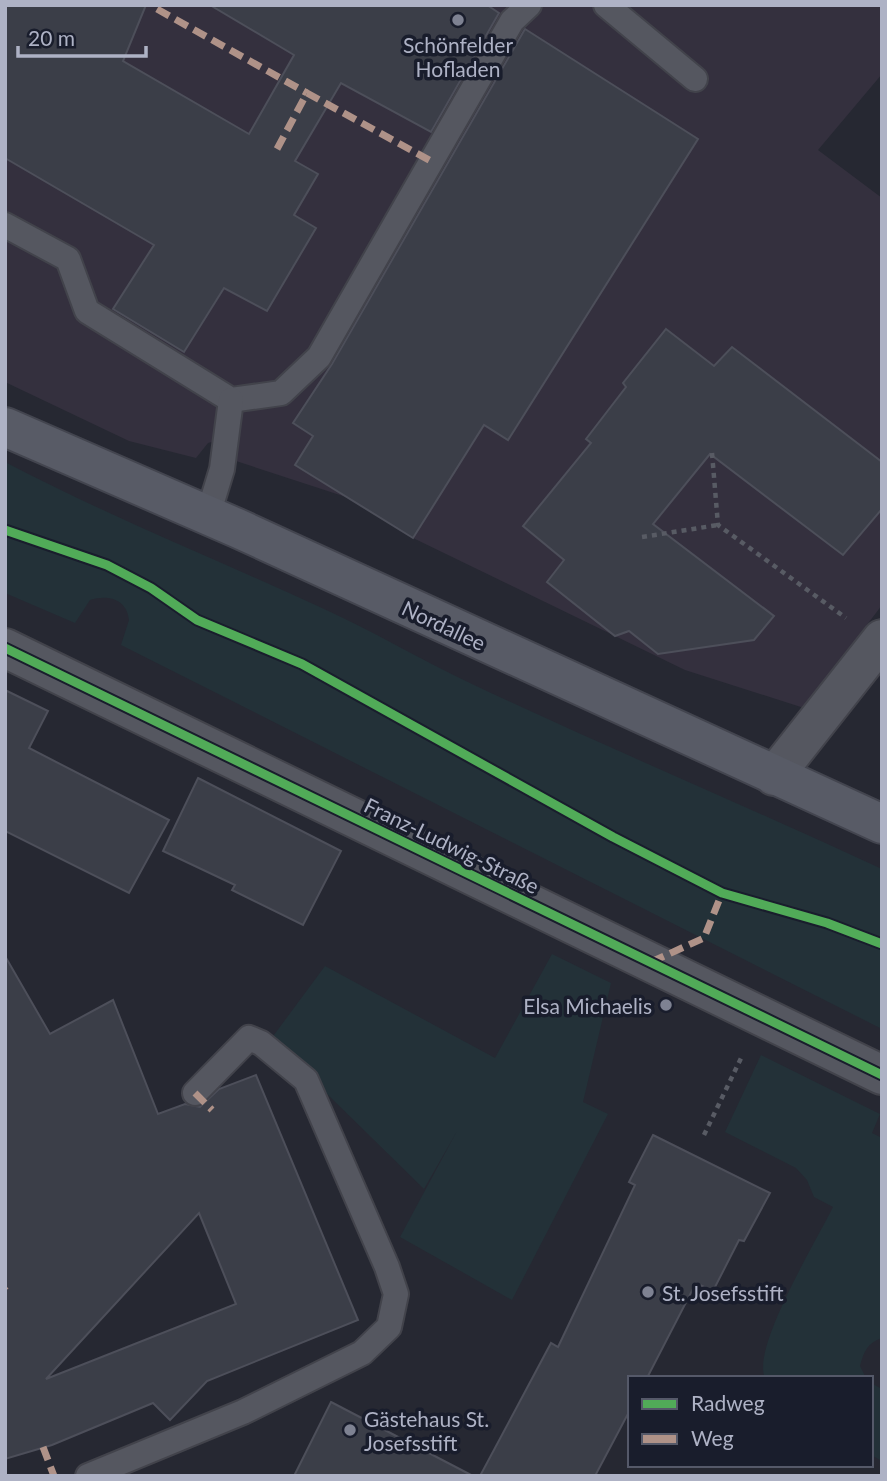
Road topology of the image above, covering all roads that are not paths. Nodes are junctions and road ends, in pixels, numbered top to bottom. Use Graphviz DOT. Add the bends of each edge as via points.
graph roads {
  1 [pos="529,5"];
  2 [pos="622,10"];
  3 [pos="695,79"];
  4 [pos="5,225"];
  5 [pos="231,400"];
  6 [pos="5,427"];
  7 [pos="208,515"];
  8 [pos="880,641"];
  9 [pos="5,648"];
  10 [pos="774,776"];
  11 [pos="882,824"];
  12 [pos="882,1075"];
  13 [pos="195,1093"];
  14 [pos="88,1476"];
  1 -- 5 [label="lane" via="512,21 319,357 281,393"];
  2 -- 3 [label="lane"];
  4 -- 5 [label="lane" via="68,259 87,310"];
  5 -- 7 [label="lane" via="222,469"];
  6 -- 7 [label="main road, Nordallee"];
  7 -- 10 [label="main road, Nordallee"];
  8 -- 10 [label="street"];
  9 -- 12 [label="street, Franz-Ludwig-Straße"];
  10 -- 11 [label="main road, Nordallee"];
  13 -- 14 [label="lane" via="249,1038 261,1042 306,1080 396,1294 389,1327 362,1353 338,1365 243,1412"];
}
